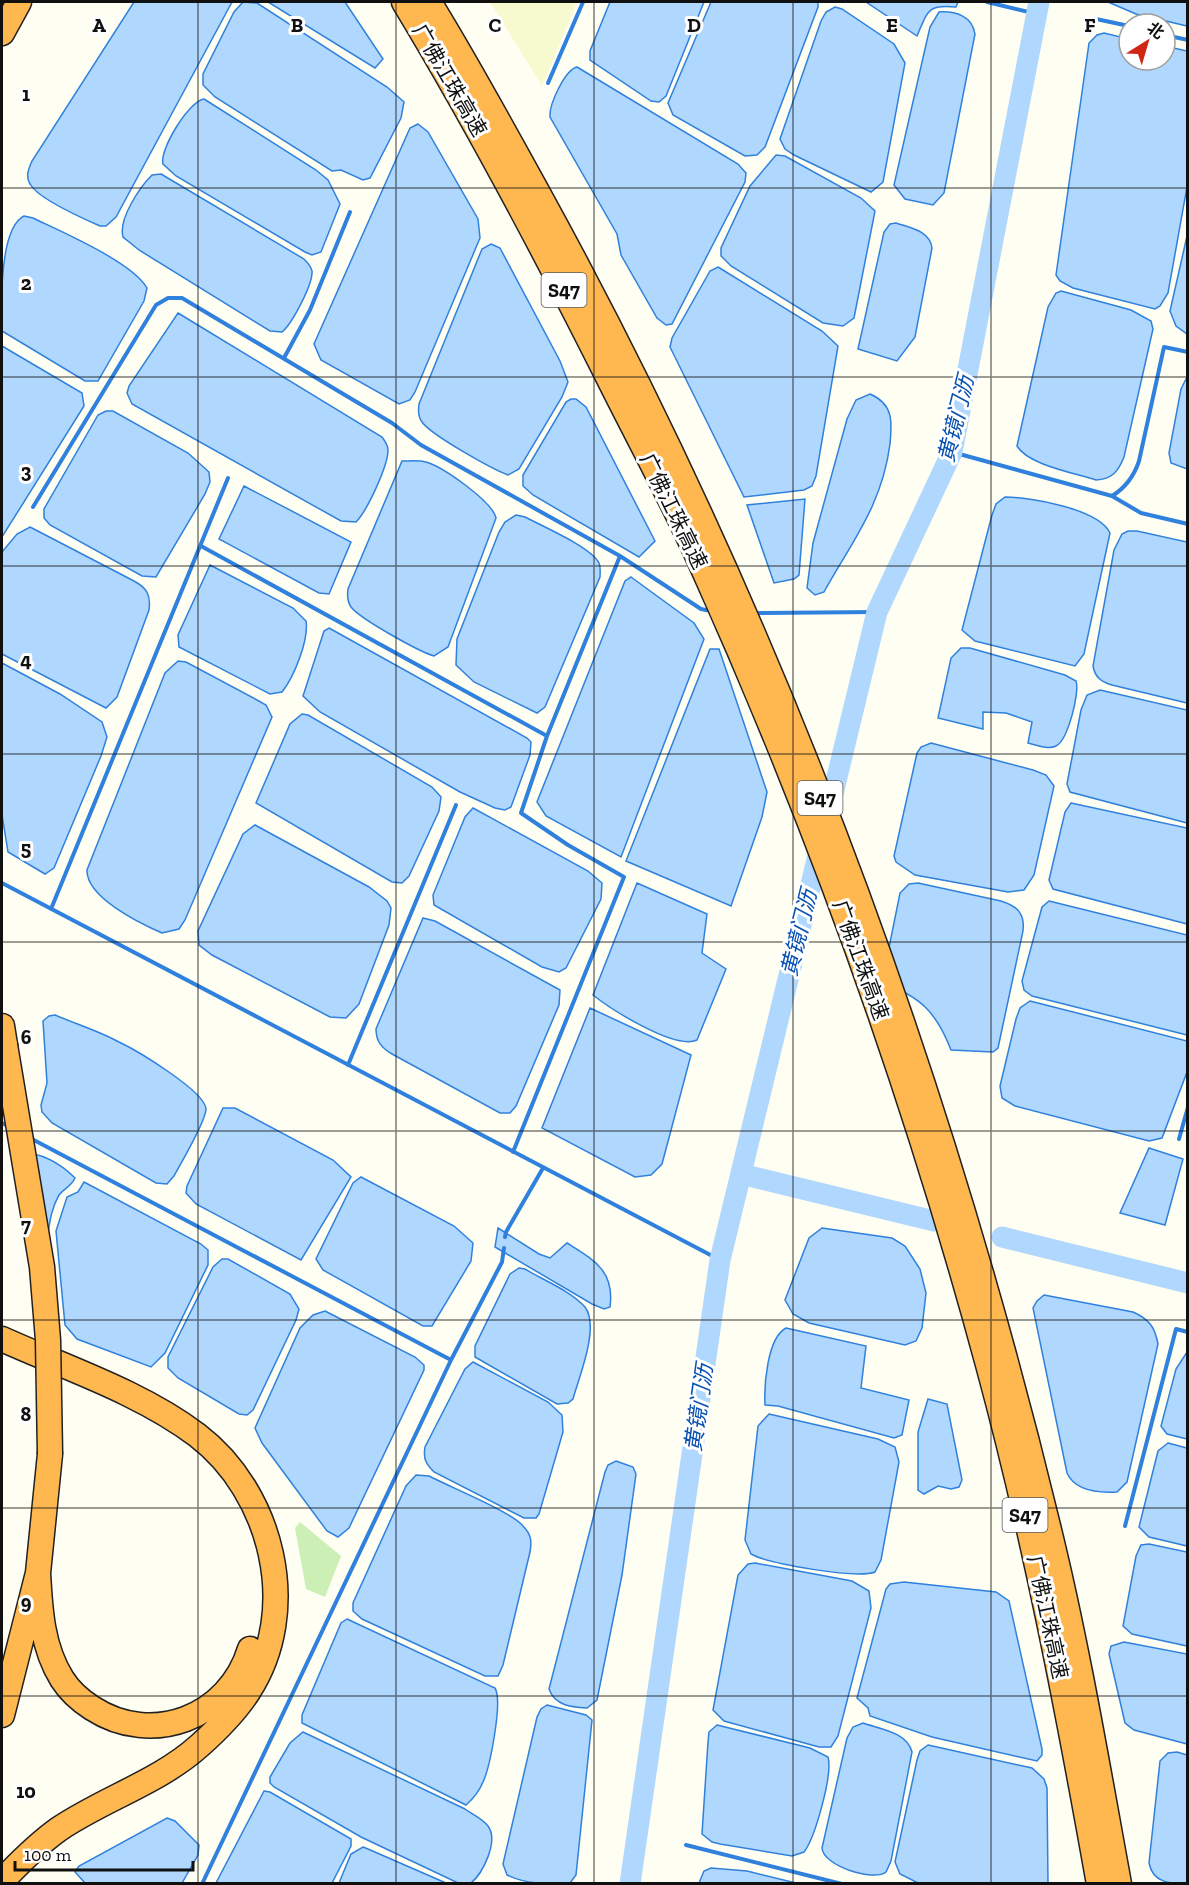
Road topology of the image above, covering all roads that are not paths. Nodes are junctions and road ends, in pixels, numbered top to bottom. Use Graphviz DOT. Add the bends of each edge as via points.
graph roads {
  1 [pos="19,2"];
  2 [pos="412,7"];
  3 [pos="2,33"];
  4 [pos="3,1035"];
  5 [pos="901,1045"];
  6 [pos="2,1105"];
  7 [pos="2,1339"];
  8 [pos="2,1354"];
  9 [pos="38,1573"];
  10 [pos="3,1699"];
  11 [pos="2,1881"];
  12 [pos="1099,1884"];
  13 [pos="1119,1884"];
  1 -- 3 [label="highway"];
  2 -- 5 [label="highway, 广佛江珠高速 / S47" via="460,51 583,276 710,560 791,723"];
  4 -- 9 [label="highway, bridge" via="42,1267 48,1340 50,1454"];
  5 -- 12 [label="highway, 广佛江珠高速 / S47" via="1035,1554"];
  5 -- 13 [label="highway, 广佛江珠高速 / S47" via="957,1190 1048,1527 1083,1685"];
  6 -- 10 [label="highway" via="25,1231 41,1444 35,1528"];
  7 -- 11 [label="highway" via="117,1390 198,1436 229,1466 252,1499 267,1535 275,1576 274,1616 264,1658 249,1691 225,1722 177,1761 58,1830"];
  8 -- 9 [label="highway" via="155,1425 218,1475 237,1504 260,1569 260,1606 246,1664 229,1689 193,1716 158,1726 132,1726 106,1717 83,1702 63,1681 47,1649"];
  9 -- 10 [label="highway"];
}
